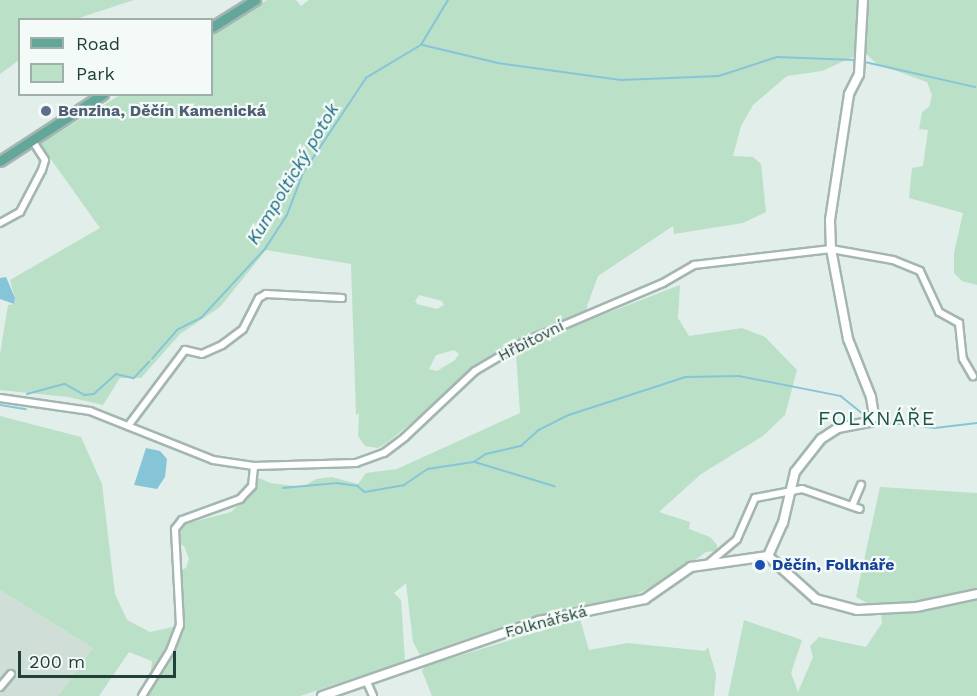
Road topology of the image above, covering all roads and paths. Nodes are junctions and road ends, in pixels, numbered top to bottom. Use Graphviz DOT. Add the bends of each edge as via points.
graph roads {
  1 [pos="255,0"];
  2 [pos="863,0"];
  3 [pos="213,26"];
  4 [pos="100,96"];
  5 [pos="32,140"];
  6 [pos="0,161"];
  7 [pos="0,223"];
  8 [pos="831,249"];
  9 [pos="342,298"];
  10 [pos="973,376"];
  11 [pos="0,398"];
  12 [pos="128,426"];
  13 [pos="254,466"];
  14 [pos="793,481"];
  15 [pos="861,486"];
  16 [pos="802,489"];
  17 [pos="789,491"];
  18 [pos="852,506"];
  19 [pos="860,509"];
  20 [pos="768,556"];
  21 [pos="710,562"];
  22 [pos="977,594"];
  23 [pos="11,674"];
  24 [pos="366,680"];
  25 [pos="0,687"];
  26 [pos="142,696"];
  27 [pos="322,696"];
  28 [pos="373,696"];
  1 -- 3 [label="main road"];
  2 -- 8 [label="street" via="859,74 849,94 832,184"];
  4 -- 5 [label="main road"];
  5 -- 6 [label="main road"];
  5 -- 7 [label="street" via="45,160 42,170 27,203"];
  8 -- 10 [label="street, Hřbitovní" via="893,260 920,271 939,312 959,323 963,359"];
  8 -- 13 [label="street, Hřbitovní" via="694,265 663,283 524,342 475,371 384,453 356,463"];
  8 -- 14 [label="street" via="848,339 871,397 874,416 870,422 838,428 820,439 795,472"];
  9 -- 12 [label="street" via="266,294 259,298 243,329 222,345 202,354 185,351"];
  11 -- 12 [label="street, Hřbitovní" via="90,411"];
  12 -- 13 [label="street, Hřbitovní" via="213,460"];
  13 -- 26 [label="street" via="252,486 240,499 182,520 175,530 180,625 170,651"];
  14 -- 16 [label="street"];
  14 -- 17 [label="street"];
  15 -- 18 [label="street"];
  16 -- 17 [label="street"];
  16 -- 18 [label="street"];
  17 -- 20 [label="street" via="783,523"];
  17 -- 21 [label="street" via="755,498 737,539"];
  18 -- 19 [label="street"];
  20 -- 21 [label="street, Folknářská"];
  20 -- 22 [label="street" via="816,599 857,610 916,607"];
  21 -- 24 [label="street, Folknářská" via="692,567 645,598 538,621"];
  23 -- 25 [label="street"];
  24 -- 27 [label="street, Folknářská"];
  24 -- 28 [label="street"];
}
